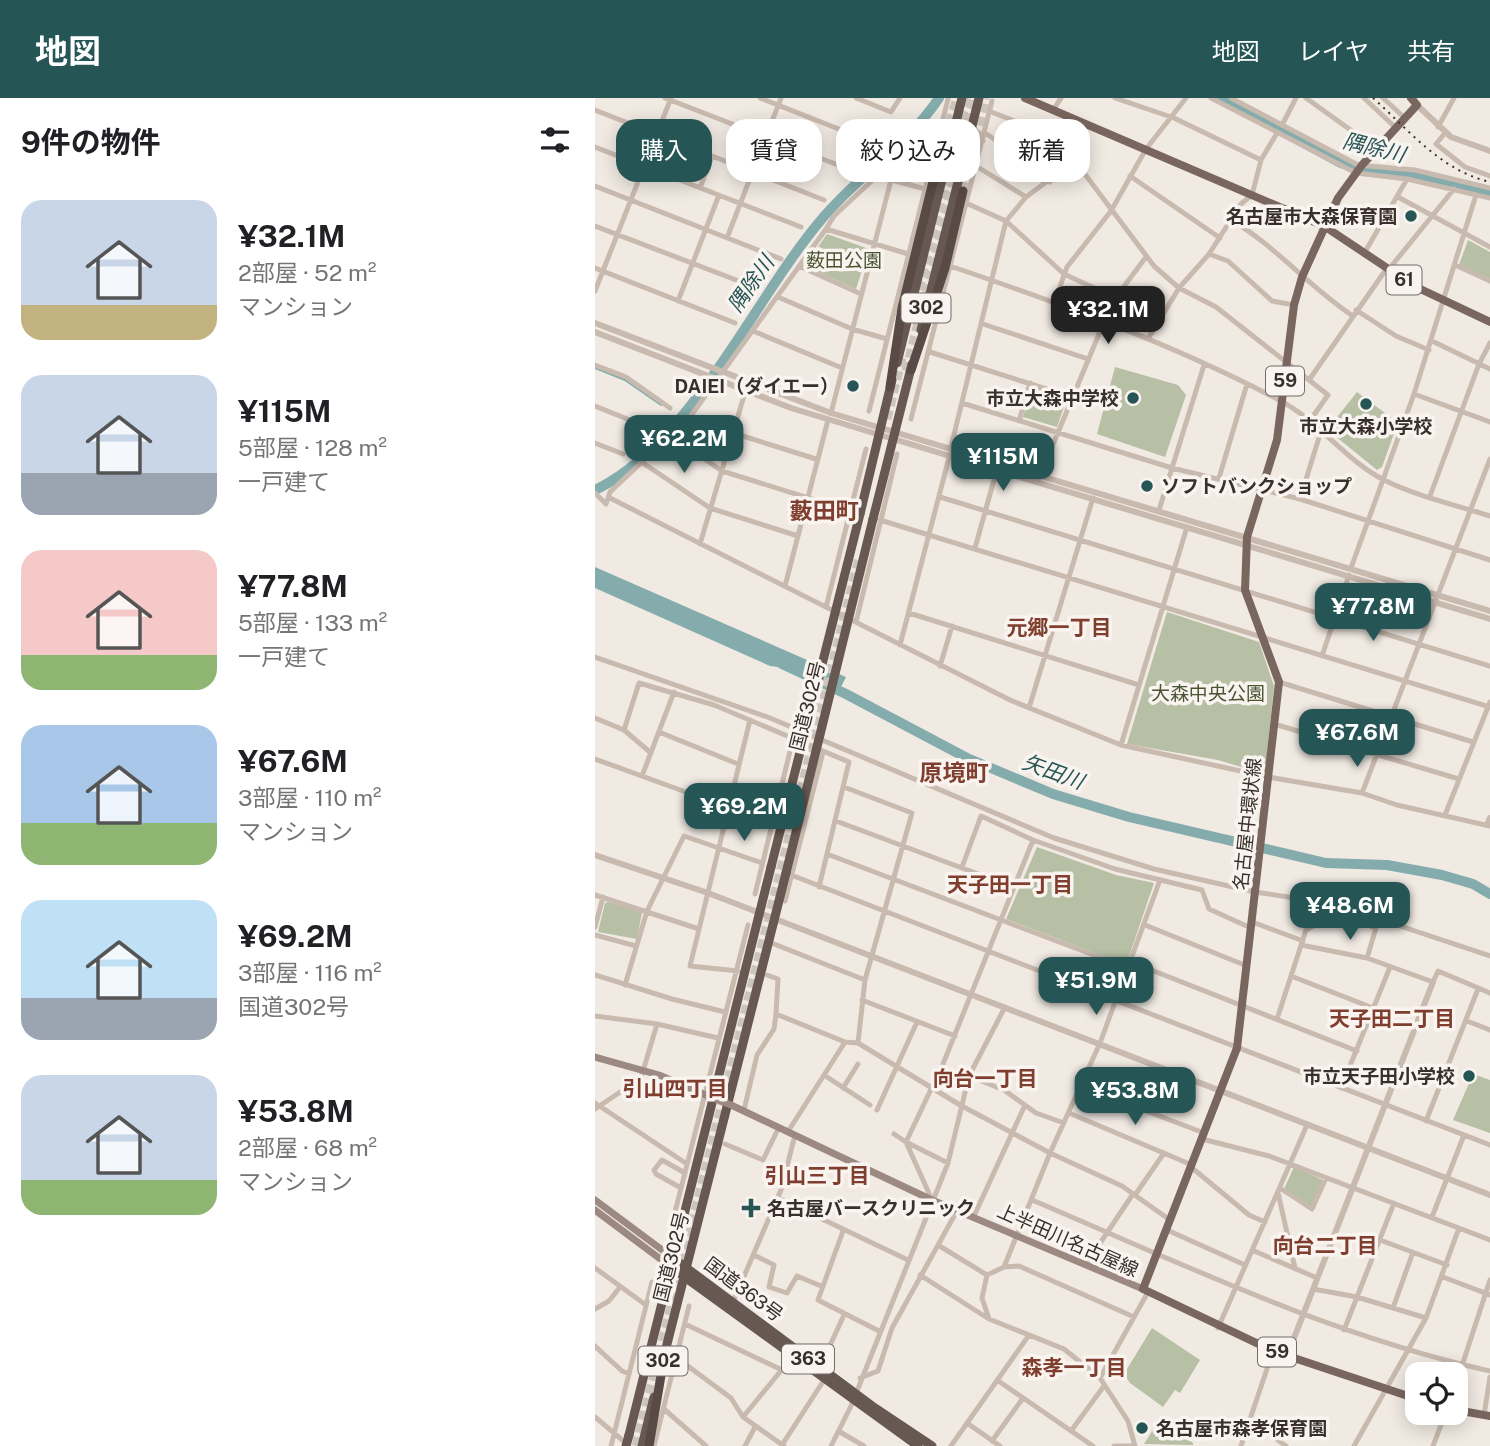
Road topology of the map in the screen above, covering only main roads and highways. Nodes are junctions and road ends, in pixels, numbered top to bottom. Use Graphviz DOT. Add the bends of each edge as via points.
graph roads {
  1 [pos="963,98"];
  2 [pos="979,98"];
  3 [pos="1025,98"];
  4 [pos="1414,102"];
  5 [pos="933,182"];
  6 [pos="963,191"];
  7 [pos="1324,226"];
  8 [pos="1490,323"];
  9 [pos="911,370"];
  10 [pos="890,387"];
  11 [pos="595,1056"];
  12 [pos="595,1200"];
  13 [pos="595,1210"];
  14 [pos="672,1262"];
  15 [pos="686,1272"];
  16 [pos="1145,1291"];
  17 [pos="665,1352"];
  18 [pos="1405,1395"];
  19 [pos="854,1397"];
  20 [pos="1468,1412"];
  21 [pos="1487,1416"];
  22 [pos="628,1446"];
  23 [pos="642,1446"];
  24 [pos="652,1446"];
  25 [pos="918,1446"];
  26 [pos="932,1446"];
  1 -- 10 [label="highway, 国道302号 / 302"];
  2 -- 9 [label="highway, 国道302号 / 302"];
  3 -- 7 [label="main road, 61"];
  4 -- 7 [label="main road, 59" via="1406,119 1359,169"];
  5 -- 10 [label="highway" via="902,308"];
  6 -- 9 [label="highway" via="945,268"];
  7 -- 8 [label="main road, 61" via="1388,269"];
  7 -- 16 [label="main road, 名古屋中環状線 / 59" via="1294,305 1277,440 1247,541 1245,590 1279,682 1237,1048"];
  9 -- 15 [label="highway, 国道302号 / 302, bridge" via="789,874"];
  10 -- 14 [label="highway, 国道302号 / 302, bridge" via="766,865 759,913"];
  11 -- 16 [label="main road, 上半田川名古屋線, bridge" via="659,1075 744,1110 932,1200"];
  12 -- 14 [label="main road"];
  13 -- 14 [label="main road"];
  14 -- 15 [label="highway, 国道363号 / 363"];
  14 -- 22 [label="highway, 国道302号 / 302, bridge"];
  15 -- 17 [label="highway, 国道302号 / 302"];
  15 -- 19 [label="highway, 国道363号 / 363" via="820,1367"];
  15 -- 19 [label="highway, 国道363号 / 363" via="824,1380"];
  16 -- 18 [label="main road, 59" via="1273,1351"];
  17 -- 23 [label="highway, 国道302号 / 302"];
  17 -- 24 [label="highway"];
  19 -- 25 [label="highway, 国道363号 / 363"];
  19 -- 26 [label="highway, 国道363号 / 363"];
  20 -- 21 [label="main road"];
}
